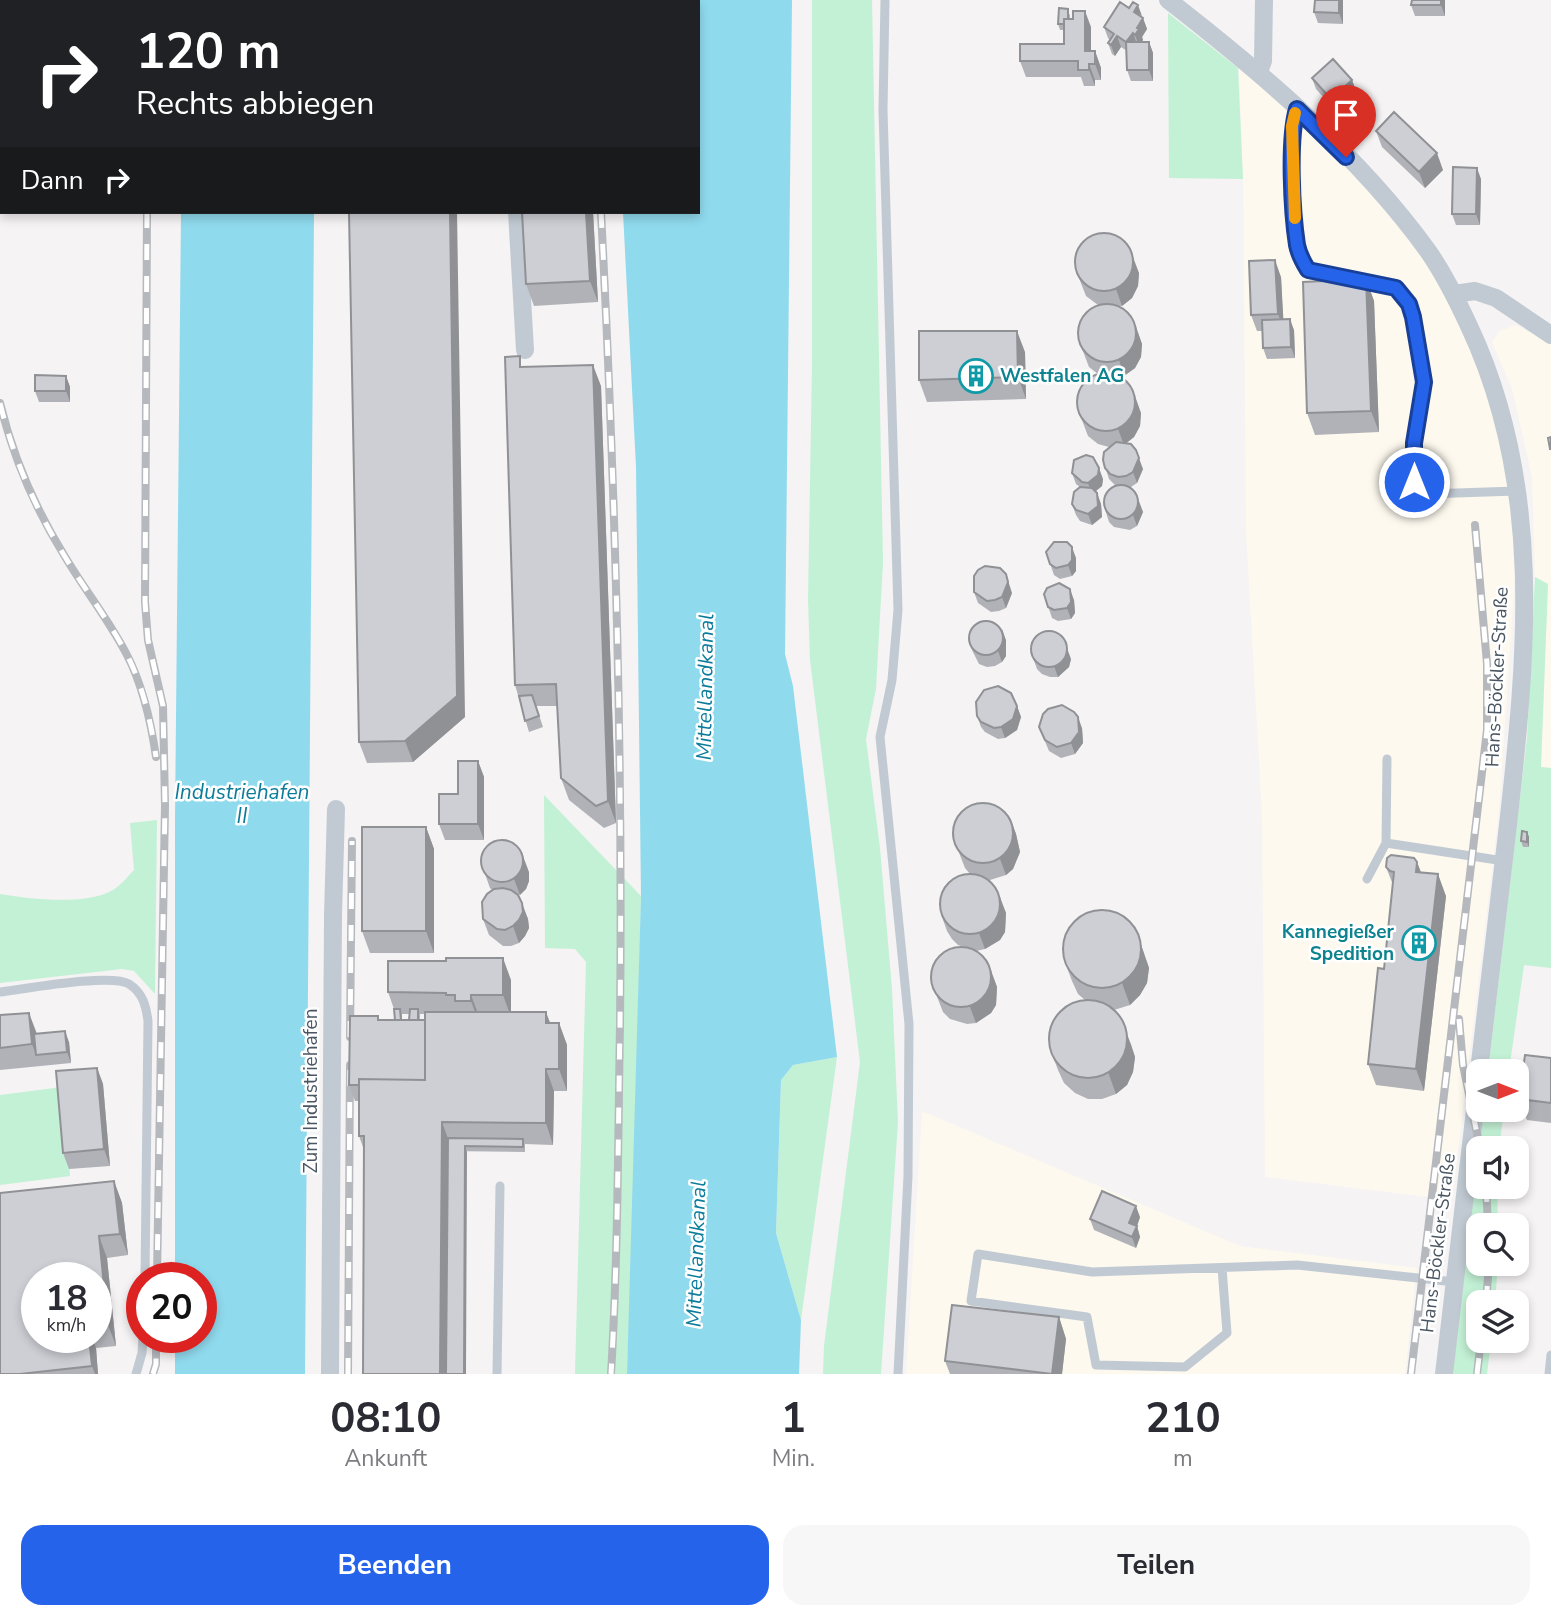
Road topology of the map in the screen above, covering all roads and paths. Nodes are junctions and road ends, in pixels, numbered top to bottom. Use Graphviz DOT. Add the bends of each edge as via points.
graph roads {
  1 [pos="885,0"];
  2 [pos="1168,0"];
  3 [pos="1264,0"];
  4 [pos="1259,72"];
  5 [pos="1297,109"];
  6 [pos="517,214"];
  7 [pos="1454,294"];
  8 [pos="1551,335"];
  9 [pos="525,350"];
  10 [pos="1519,491"];
  11 [pos="1387,759"];
  12 [pos="336,809"];
  13 [pos="1386,843"];
  14 [pos="1504,861"];
  15 [pos="1367,880"];
  16 [pos="0,992"];
  17 [pos="1481,1059"];
  18 [pos="1473,1122"];
  19 [pos="500,1186"];
  20 [pos="145,1262"];
  21 [pos="1222,1268"];
  22 [pos="1455,1282"];
  23 [pos="142,1353"];
  24 [pos="1551,1355"];
  25 [pos="136,1374"];
  26 [pos="330,1374"];
  27 [pos="497,1374"];
  28 [pos="898,1374"];
  29 [pos="1444,1374"];
  30 [pos="1549,1374"];
  1 -- 28 [label="lane" via="883,110 898,610 892,680 880,737 909,1024 908,1176"];
  2 -- 4 [label="street, Hans-Böckler-Straße"];
  3 -- 4 [label="street"];
  4 -- 5 [label="street, Hans-Böckler-Straße"];
  5 -- 7 [label="street, Hans-Böckler-Straße" via="1379,189"];
  5 -- 10 [label="lane" via="1292,126 1293,171 1301,259 1308,270 1396,288 1409,304 1424,382 1414,443 1418,490 1426,494"];
  6 -- 9 [label="street"];
  7 -- 8 [label="street" via="1475,291 1496,298"];
  7 -- 10 [label="street, Hans-Böckler-Straße" via="1497,394"];
  10 -- 14 [label="street, Hans-Böckler-Straße" via="1524,641"];
  11 -- 13 [label="lane"];
  12 -- 26 [label="street, Zum Industriehafen"];
  13 -- 14 [label="lane"];
  13 -- 15 [label="lane"];
  14 -- 17 [label="street, Hans-Böckler-Straße"];
  16 -- 20 [label="lane" via="110,979 129,984 145,1000"];
  18 -- 22 [label="street, Hans-Böckler-Straße"];
  19 -- 27 [label="lane"];
  21 -- 21 [label="lane" via="1093,1272 978,1254 971,1301 1087,1317 1096,1365 1185,1367 1227,1333"];
  21 -- 22 [label="lane" via="1297,1265"];
  22 -- 29 [label="street, Hans-Böckler-Straße"];
  23 -- 25 [label="lane"];
  24 -- 30 [label="lane"];
}
